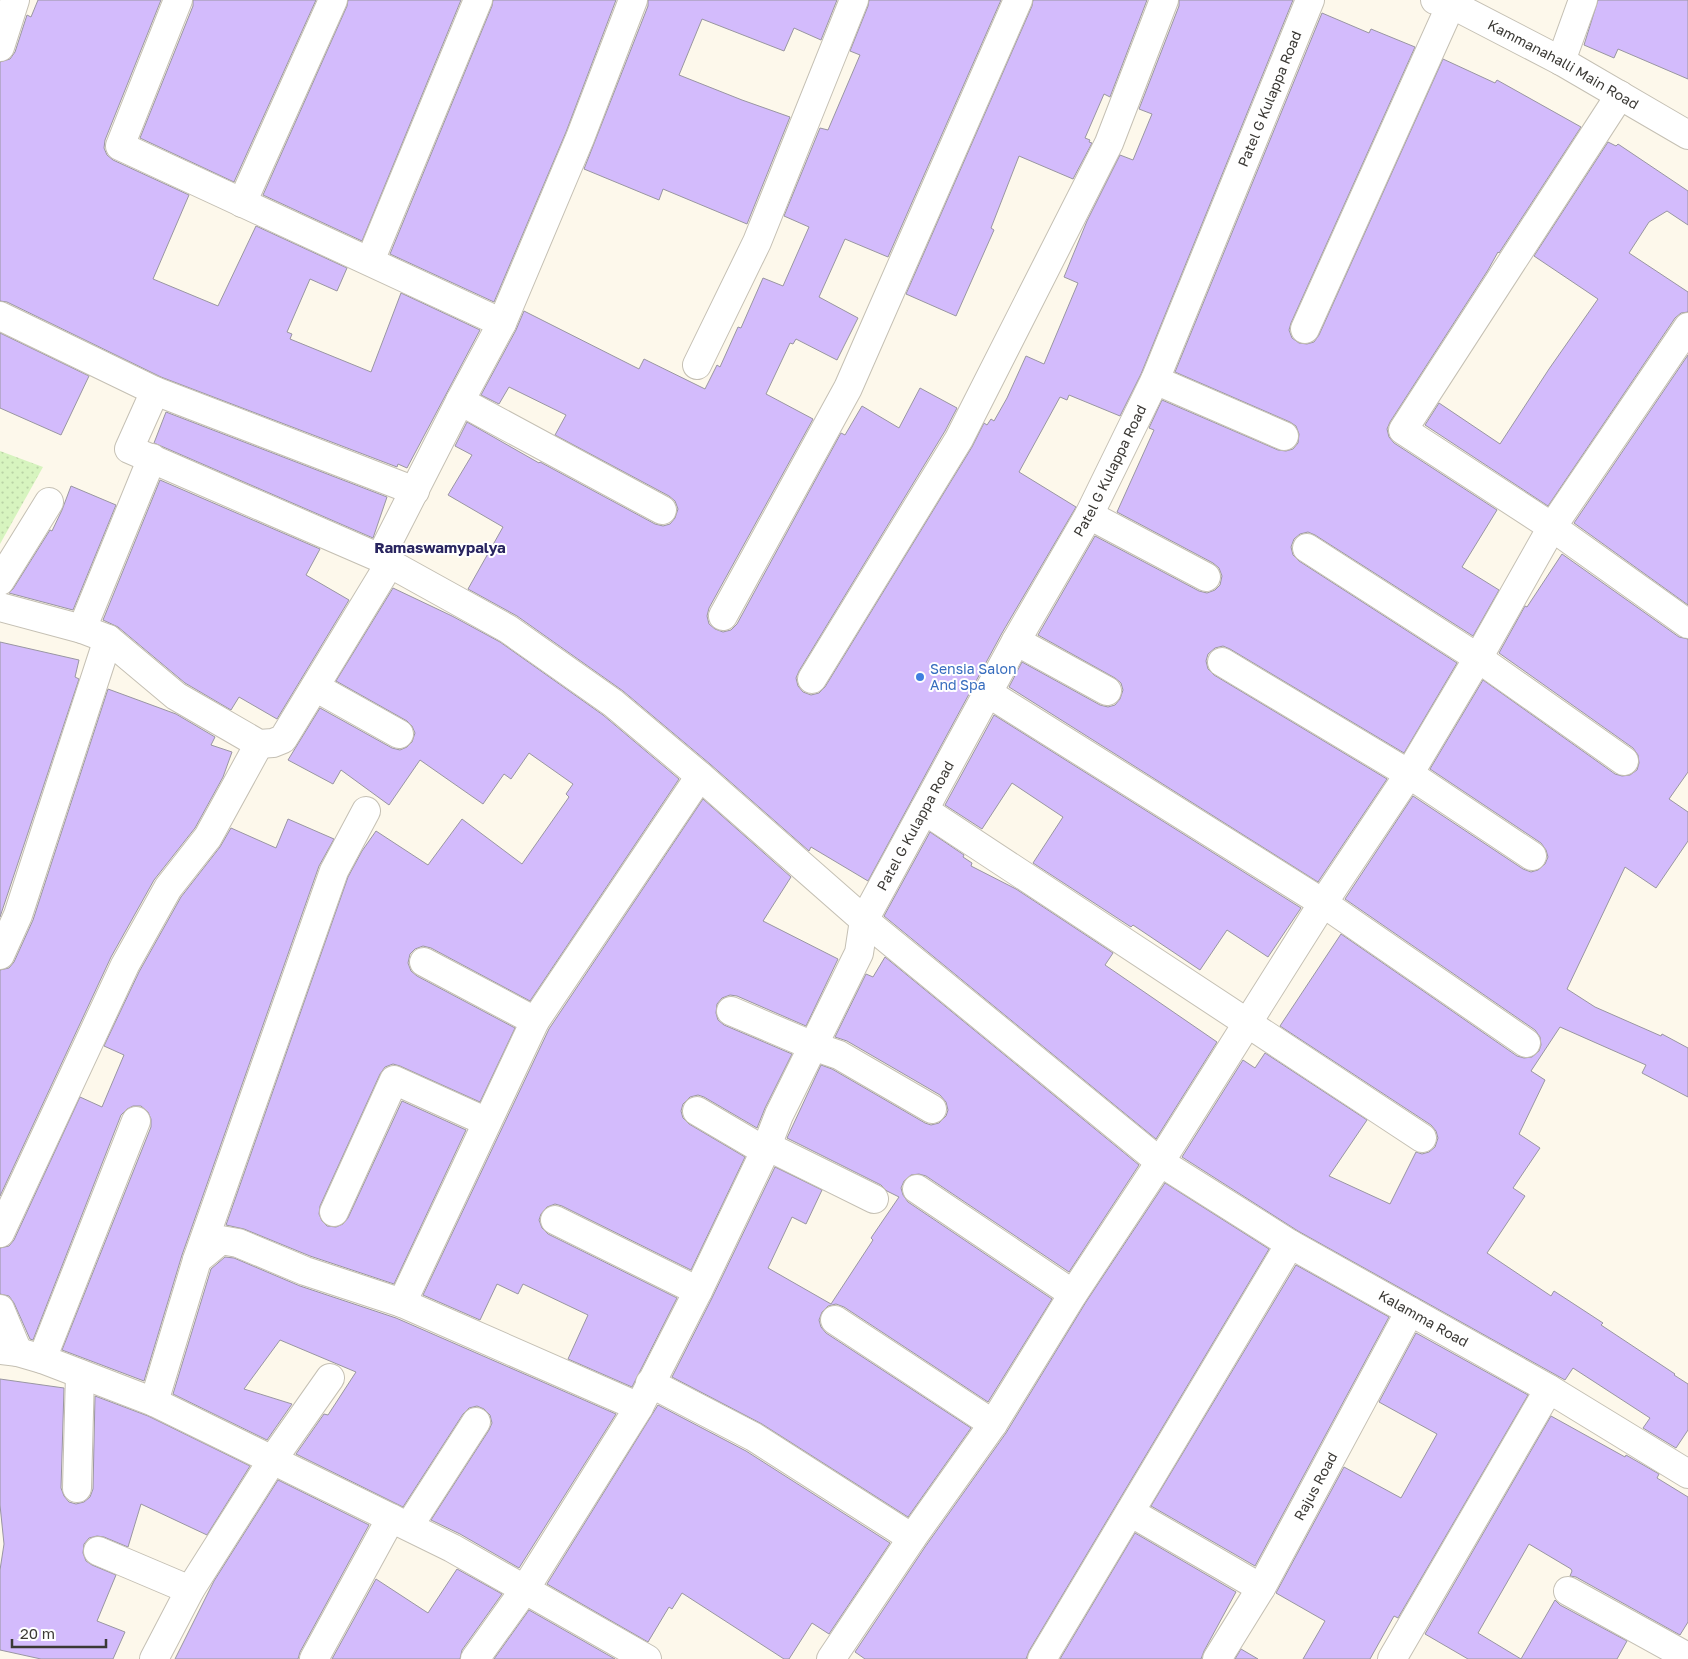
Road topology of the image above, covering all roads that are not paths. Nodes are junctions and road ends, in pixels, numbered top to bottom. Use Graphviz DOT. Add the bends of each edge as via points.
graph roads {
  1 [pos="15,0"];
  2 [pos="178,0"];
  3 [pos="333,0"];
  4 [pos="478,0"];
  5 [pos="634,0"];
  6 [pos="854,0"];
  7 [pos="1018,0"];
  8 [pos="1164,0"];
  9 [pos="1310,0"];
  10 [pos="1583,0"];
  11 [pos="1446,1"];
  12 [pos="0,47"];
  13 [pos="1561,61"];
  14 [pos="1620,95"];
  15 [pos="1688,135"];
  16 [pos="242,203"];
  17 [pos="370,261"];
  18 [pos="0,316"];
  19 [pos="502,323"];
  20 [pos="1688,327"];
  21 [pos="1306,329"];
  22 [pos="697,365"];
  23 [pos="1155,380"];
  24 [pos="155,391"];
  25 [pos="460,401"];
  26 [pos="1284,436"];
  27 [pos="152,458"];
  28 [pos="415,491"];
  29 [pos="49,502"];
  30 [pos="662,510"];
  31 [pos="1089,515"];
  32 [pos="1552,527"];
  33 [pos="1307,548"];
  34 [pos="385,561"];
  35 [pos="1206,577"];
  36 [pos="0,581"];
  37 [pos="0,607"];
  38 [pos="722,616"];
  39 [pos="1688,624"];
  40 [pos="82,629"];
  41 [pos="108,639"];
  42 [pos="1016,641"];
  43 [pos="1478,658"];
  44 [pos="1222,662"];
  45 [pos="812,678"];
  46 [pos="315,687"];
  47 [pos="1107,691"];
  48 [pos="988,693"];
  49 [pos="399,734"];
  50 [pos="259,744"];
  51 [pos="1624,761"];
  52 [pos="1409,774"];
  53 [pos="700,776"];
  54 [pos="924,810"];
  55 [pos="366,811"];
  56 [pos="1532,856"];
  57 [pos="1323,902"];
  58 [pos="864,920"];
  59 [pos="0,955"];
  60 [pos="424,962"];
  61 [pos="731,1011"];
  62 [pos="535,1021"];
  63 [pos="1248,1022"];
  64 [pos="1526,1043"];
  65 [pos="813,1046"];
  66 [pos="932,1109"];
  67 [pos="697,1111"];
  68 [pos="136,1121"];
  69 [pos="487,1122"];
  70 [pos="1422,1138"];
  71 [pos="766,1148"];
  72 [pos="1160,1162"];
  73 [pos="917,1189"];
  74 [pos="874,1199"];
  75 [pos="334,1212"];
  76 [pos="555,1220"];
  77 [pos="0,1233"];
  78 [pos="1290,1244"];
  79 [pos="197,1260"];
  80 [pos="698,1291"];
  81 [pos="1073,1294"];
  82 [pos="402,1303"];
  83 [pos="0,1309"];
  84 [pos="1410,1311"];
  85 [pos="835,1320"];
  86 [pos="20,1354"];
  87 [pos="80,1374"];
  88 [pos="330,1378"];
  89 [pos="1549,1389"];
  90 [pos="645,1395"];
  91 [pos="154,1402"];
  92 [pos="476,1422"];
  93 [pos="993,1424"];
  94 [pos="273,1459"];
  95 [pos="1688,1474"];
  96 [pos="77,1488"];
  97 [pos="1130,1512"];
  98 [pos="400,1522"];
  99 [pos="912,1538"];
  100 [pos="98,1551"];
  101 [pos="1261,1588"];
  102 [pos="525,1589"];
  103 [pos="190,1590"];
  104 [pos="1568,1591"];
  105 [pos="1685,1654"];
  106 [pos="154,1659"];
  107 [pos="314,1659"];
  108 [pos="475,1659"];
  109 [pos="647,1659"];
  110 [pos="831,1659"];
  111 [pos="1042,1659"];
  112 [pos="1217,1659"];
  113 [pos="1392,1659"];
  1 -- 12 [label="street"];
  2 -- 16 [label="street" via="120,146"];
  3 -- 16 [label="street"];
  4 -- 17 [label="street"];
  5 -- 19 [label="street"];
  6 -- 22 [label="street" via="757,242"];
  7 -- 38 [label="street" via="848,388"];
  8 -- 45 [label="street" via="1108,143 963,430"];
  9 -- 23 [label="street, Patel G Kulappa Road"];
  10 -- 13 [label="street"];
  11 -- 13 [label="street, Kammanahalli Main Road"];
  11 -- 21 [label="street"];
  13 -- 14 [label="street, Kammanahalli Main Road"];
  14 -- 15 [label="street, Kammanahalli Main Road"];
  14 -- 32 [label="street" via="1403,430"];
  16 -- 17 [label="street"];
  17 -- 19 [label="street"];
  18 -- 24 [label="street"];
  19 -- 25 [label="street"];
  20 -- 32 [label="street"];
  23 -- 26 [label="street"];
  23 -- 31 [label="street, Patel G Kulappa Road"];
  24 -- 27 [label="street, Kalamma Road" via="129,449"];
  24 -- 28 [label="street"];
  25 -- 28 [label="street"];
  25 -- 30 [label="street"];
  27 -- 34 [label="street, Kalamma Road"];
  27 -- 40 [label="street"];
  28 -- 34 [label="street"];
  29 -- 36 [label="street"];
  31 -- 35 [label="street"];
  31 -- 42 [label="street, Patel G Kulappa Road"];
  32 -- 39 [label="street"];
  32 -- 43 [label="street"];
  33 -- 43 [label="street"];
  34 -- 46 [label="street"];
  34 -- 53 [label="street, Kalamma Road" via="519,637 613,703"];
  37 -- 40 [label="street"];
  40 -- 41 [label="street"];
  41 -- 50 [label="street" via="176,696"];
  41 -- 59 [label="street" via="18,915"];
  42 -- 47 [label="street"];
  42 -- 48 [label="street, Patel G Kulappa Road"];
  43 -- 51 [label="street"];
  43 -- 52 [label="street"];
  44 -- 52 [label="street"];
  46 -- 49 [label="street"];
  46 -- 50 [label="street" via="283,739"];
  48 -- 54 [label="street, Patel G Kulappa Road"];
  48 -- 57 [label="street"];
  50 -- 77 [label="street" via="208,837 168,888 125,965"];
  52 -- 56 [label="street"];
  52 -- 57 [label="street"];
  53 -- 58 [label="street, Kalamma Road"];
  53 -- 62 [label="street"];
  54 -- 58 [label="street, Patel G Kulappa Road"];
  54 -- 63 [label="street"];
  55 -- 79 [label="street" via="334,872"];
  57 -- 63 [label="street"];
  57 -- 64 [label="street"];
  58 -- 65 [label="street, Patel G Kulappa Road" via="859,953"];
  58 -- 72 [label="street, Kalamma Road"];
  60 -- 62 [label="street"];
  61 -- 65 [label="street"];
  62 -- 69 [label="street"];
  63 -- 70 [label="street"];
  63 -- 72 [label="street"];
  65 -- 66 [label="street" via="838,1055"];
  65 -- 71 [label="street, Patel G Kulappa Road"];
  67 -- 71 [label="street"];
  68 -- 86 [label="street"];
  69 -- 75 [label="street" via="394,1080"];
  69 -- 82 [label="street"];
  71 -- 74 [label="street"];
  71 -- 80 [label="street, Patel G Kulappa Road"];
  72 -- 78 [label="street, Kalamma Road"];
  72 -- 81 [label="street"];
  73 -- 81 [label="street"];
  76 -- 80 [label="street"];
  78 -- 84 [label="street, Kalamma Road"];
  78 -- 97 [label="street"];
  79 -- 82 [label="street" via="221,1240 238,1243 305,1271"];
  79 -- 91 [label="street"];
  80 -- 90 [label="street, Patel G Kulappa Road"];
  81 -- 93 [label="street"];
  82 -- 90 [label="street"];
  83 -- 86 [label="street"];
  84 -- 89 [label="street, Kalamma Road"];
  84 -- 101 [label="street, Rajus Road"];
  85 -- 93 [label="street"];
  86 -- 87 [label="street"];
  87 -- 91 [label="street"];
  87 -- 96 [label="street"];
  88 -- 94 [label="street"];
  89 -- 95 [label="street, Kalamma Road"];
  89 -- 113 [label="street"];
  90 -- 99 [label="street" via="754,1437"];
  90 -- 102 [label="street, Patel G Kulappa Road"];
  91 -- 94 [label="street"];
  92 -- 98 [label="street"];
  93 -- 99 [label="street"];
  94 -- 98 [label="street"];
  94 -- 103 [label="street"];
  97 -- 101 [label="street"];
  97 -- 111 [label="street"];
  98 -- 102 [label="street"];
  98 -- 107 [label="street"];
  99 -- 110 [label="street"];
  100 -- 103 [label="street"];
  101 -- 112 [label="street, Rajus Road"];
  102 -- 108 [label="street, Patel G Kulappa Road"];
  102 -- 109 [label="street"];
  103 -- 106 [label="street"];
  104 -- 105 [label="street"];
}
